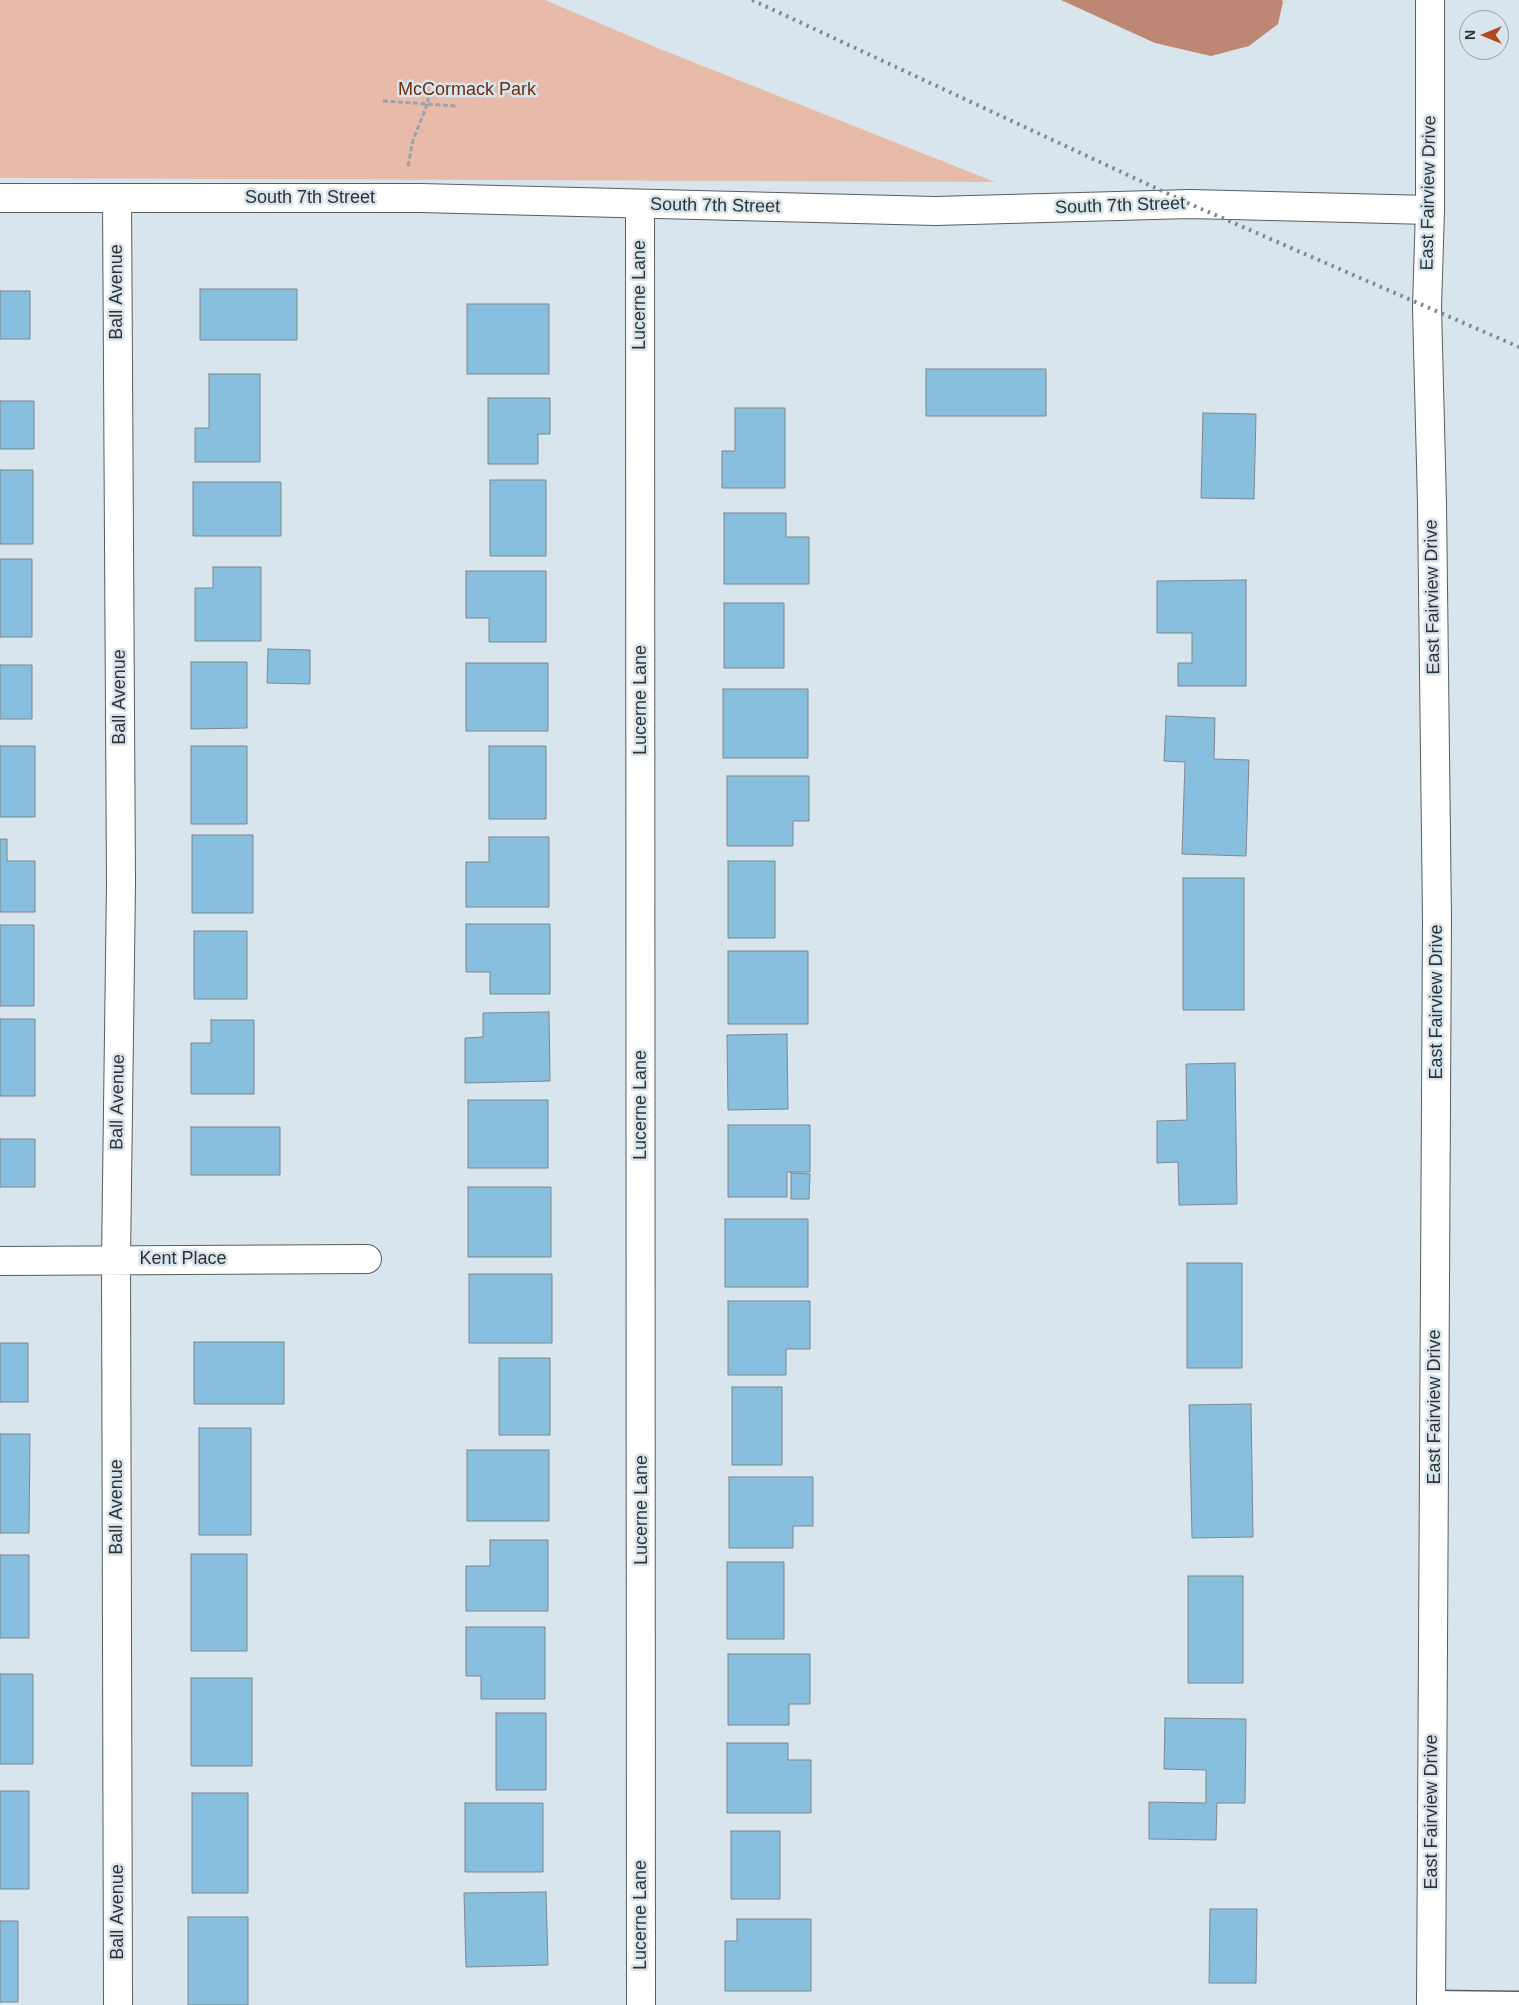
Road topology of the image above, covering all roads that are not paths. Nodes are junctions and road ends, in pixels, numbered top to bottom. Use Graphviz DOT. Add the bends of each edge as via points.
graph roads {
  1 [pos="1430,0"];
  2 [pos="0,198"];
  3 [pos="117,198"];
  4 [pos="640,204"];
  5 [pos="1430,210"];
  6 [pos="367,1259"];
  7 [pos="116,1260"];
  8 [pos="0,1261"];
  9 [pos="1519,2000"];
  10 [pos="1431,2002"];
  11 [pos="118,2005"];
  12 [pos="641,2005"];
  1 -- 5 [label="street, East Fairview Drive"];
  2 -- 3 [label="street, South 7th Street"];
  3 -- 4 [label="street, South 7th Street" via="420,198"];
  3 -- 7 [label="street, Ball Avenue" via="121,884"];
  4 -- 5 [label="street, South 7th Street" via="935,212 1190,204"];
  4 -- 12 [label="street, Lucerne Lane"];
  5 -- 10 [label="street, East Fairview Drive" via="1427,307 1437,920"];
  6 -- 7 [label="street, Kent Place"];
  7 -- 8 [label="street, Kent Place"];
  7 -- 11 [label="street, Ball Avenue"];
  9 -- 10 [label="lane"];
}
